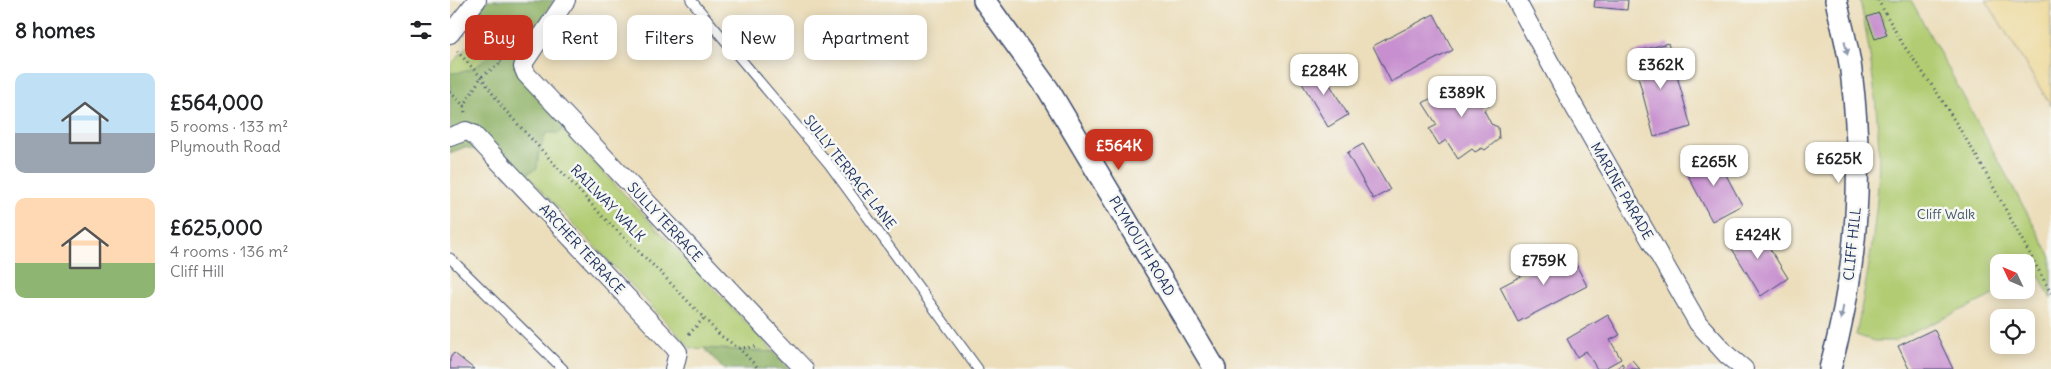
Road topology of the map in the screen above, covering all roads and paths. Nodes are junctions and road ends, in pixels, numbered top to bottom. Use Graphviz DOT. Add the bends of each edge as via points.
graph roads {
  1 [pos="477,0"];
  2 [pos="566,0"];
  3 [pos="691,0"];
  4 [pos="984,0"];
  5 [pos="1516,0"];
  6 [pos="1836,0"];
  7 [pos="1878,0"];
  8 [pos="455,35"];
  9 [pos="500,60"];
  10 [pos="481,77"];
  11 [pos="450,92"];
  12 [pos="450,137"];
  13 [pos="450,258"];
  14 [pos="2051,293"];
  15 [pos="563,369"];
  16 [pos="674,369"];
  17 [pos="759,369"];
  18 [pos="804,369"];
  19 [pos="978,369"];
  20 [pos="1215,369"];
  21 [pos="1744,369"];
  22 [pos="1830,369"];
  1 -- 8 [label="street"];
  2 -- 18 [label="street, SULLY TERRACE" via="525,61 526,74"];
  3 -- 19 [label="lane, SULLY TERRACE LANE" via="829,164"];
  4 -- 20 [label="street, PLYMOUTH ROAD" via="1048,89"];
  5 -- 21 [label="street, MARINE PARADE" via="1698,323 1727,356"];
  6 -- 22 [label="street, CLIFF HILL, one-way" via="1851,68 1858,176 1850,276"];
  7 -- 14 [label="path" via="1902,43 1972,148"];
  8 -- 10 [label="path, RAILWAY WALK"];
  9 -- 10 [label="path" via="502,62"];
  10 -- 11 [label="path" via="464,106"];
  10 -- 17 [label="path, RAILWAY WALK" via="503,108 606,219 721,336"];
  12 -- 16 [label="street, ARCHER TERRACE" via="466,131 473,134 674,347 678,352"];
  13 -- 15 [label="lane"];
}
